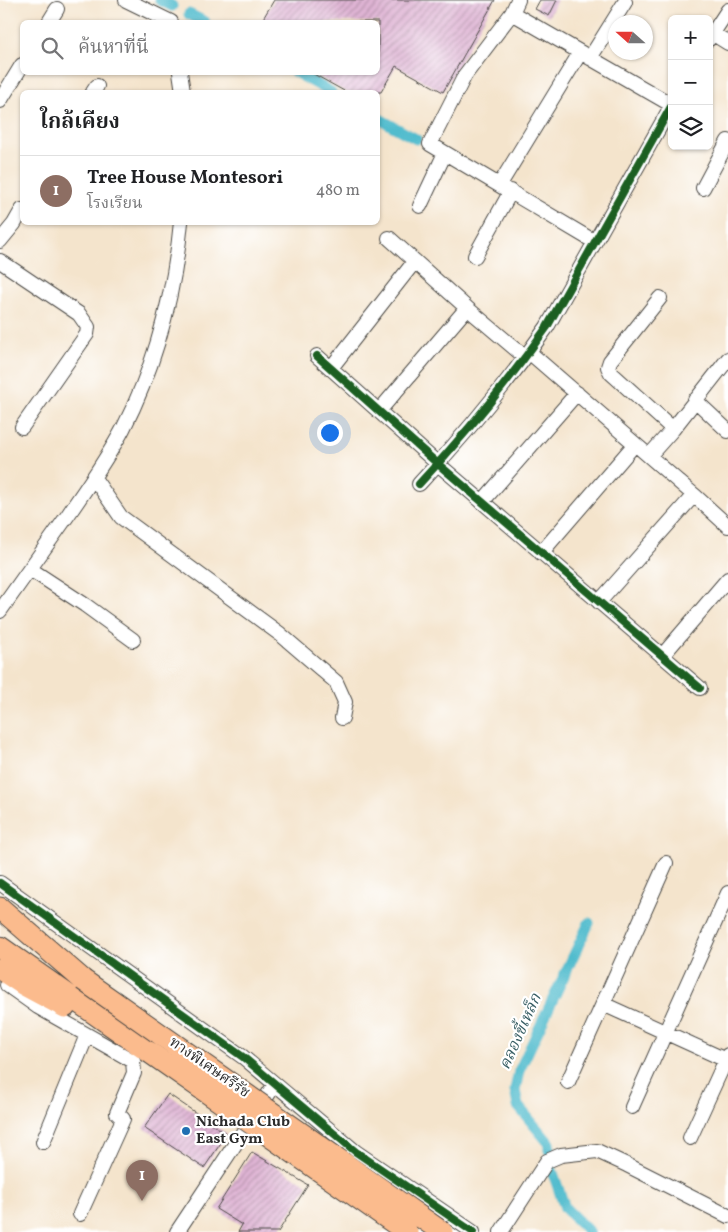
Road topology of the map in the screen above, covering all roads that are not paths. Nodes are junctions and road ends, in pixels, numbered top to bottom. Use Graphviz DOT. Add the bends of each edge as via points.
graph roads {
  1 [pos="126,0"];
  2 [pos="518,0"];
  3 [pos="625,2"];
  4 [pos="57,9"];
  5 [pos="728,10"];
  6 [pos="512,13"];
  7 [pos="50,20"];
  8 [pos="168,20"];
  9 [pos="713,33"];
  10 [pos="713,37"];
  11 [pos="728,43"];
  12 [pos="585,55"];
  13 [pos="20,68"];
  14 [pos="180,75"];
  15 [pos="182,90"];
  16 [pos="0,101"];
  17 [pos="668,103"];
  18 [pos="668,112"];
  19 [pos="728,141"];
  20 [pos="445,152"];
  21 [pos="505,188"];
  22 [pos="703,188"];
  23 [pos="420,206"];
  24 [pos="20,214"];
  25 [pos="181,225"];
  26 [pos="389,238"];
  27 [pos="0,241"];
  28 [pos="594,242"];
  29 [pos="475,256"];
  30 [pos="0,261"];
  31 [pos="415,261"];
  32 [pos="660,298"];
  33 [pos="467,308"];
  34 [pos="527,354"];
  35 [pos="317,356"];
  36 [pos="728,359"];
  37 [pos="331,368"];
  38 [pos="577,393"];
  39 [pos="694,400"];
  40 [pos="379,411"];
  41 [pos="22,427"];
  42 [pos="672,429"];
  43 [pos="728,431"];
  44 [pos="635,444"];
  45 [pos="649,456"];
  46 [pos="438,464"];
  47 [pos="94,478"];
  48 [pos="419,484"];
  49 [pos="694,495"];
  50 [pos="482,502"];
  51 [pos="728,526"];
  52 [pos="541,553"];
  53 [pos="30,568"];
  54 [pos="728,579"];
  55 [pos="599,602"];
  56 [pos="0,611"];
  57 [pos="134,640"];
  58 [pos="662,656"];
  59 [pos="700,688"];
  60 [pos="342,718"];
  61 [pos="666,862"];
  62 [pos="0,883"];
  63 [pos="728,893"];
  64 [pos="0,908"];
  65 [pos="0,921"];
  66 [pos="0,937"];
  67 [pos="0,947"];
  68 [pos="0,969"];
  69 [pos="0,980"];
  70 [pos="83,980"];
  71 [pos="603,1004"];
  72 [pos="665,1032"];
  73 [pos="87,1035"];
  74 [pos="149,1052"];
  75 [pos="727,1059"];
  76 [pos="568,1082"];
  77 [pos="275,1084"];
  78 [pos="632,1107"];
  79 [pos="250,1110"];
  80 [pos="690,1138"];
  81 [pos="42,1142"];
  82 [pos="80,1214"];
  83 [pos="728,1216"];
  84 [pos="177,1232"];
  85 [pos="407,1232"];
  86 [pos="442,1232"];
  87 [pos="472,1232"];
  88 [pos="501,1232"];
  1 -- 8 [label="street"];
  2 -- 6 [label="street"];
  3 -- 12 [label="street"];
  4 -- 7 [label="street"];
  5 -- 9 [label="street"];
  6 -- 12 [label="street"];
  6 -- 20 [label="street" via="465,75 430,144"];
  10 -- 11 [label="street"];
  12 -- 17 [label="street"];
  12 -- 21 [label="street"];
  13 -- 16 [label="street"];
  14 -- 15 [label="street"];
  18 -- 28 [label="street"];
  19 -- 22 [label="street"];
  20 -- 21 [label="street"];
  20 -- 23 [label="street"];
  21 -- 28 [label="street"];
  21 -- 29 [label="street"];
  24 -- 27 [label="street"];
  25 -- 47 [label="street" via="166,315 147,377"];
  26 -- 31 [label="street"];
  28 -- 34 [label="street"];
  30 -- 41 [label="street" via="78,314 88,327"];
  31 -- 33 [label="street"];
  31 -- 37 [label="street"];
  32 -- 42 [label="street" via="608,367"];
  33 -- 34 [label="street"];
  33 -- 40 [label="street"];
  34 -- 38 [label="street"];
  34 -- 46 [label="street"];
  35 -- 37 [label="street"];
  36 -- 39 [label="street"];
  37 -- 40 [label="street"];
  38 -- 44 [label="street"];
  38 -- 50 [label="street"];
  39 -- 42 [label="street"];
  39 -- 43 [label="street"];
  40 -- 46 [label="street"];
  42 -- 45 [label="street"];
  44 -- 45 [label="street"];
  44 -- 52 [label="street"];
  45 -- 49 [label="street"];
  46 -- 48 [label="street"];
  46 -- 50 [label="street"];
  47 -- 53 [label="street"];
  47 -- 60 [label="street" via="121,517 280,634 336,682 345,702"];
  49 -- 51 [label="street"];
  49 -- 55 [label="street"];
  50 -- 52 [label="street"];
  52 -- 55 [label="street"];
  53 -- 56 [label="street"];
  53 -- 57 [label="street"];
  54 -- 58 [label="street"];
  55 -- 58 [label="street"];
  58 -- 59 [label="street"];
  61 -- 71 [label="street"];
  62 -- 77 [label="street" via="244,1057"];
  63 -- 72 [label="street"];
  64 -- 70 [label="highway"];
  65 -- 70 [label="highway, ทางพิเศษศรีรัช"];
  66 -- 79 [label="street"];
  67 -- 74 [label="highway, ทางพิเศษศรีรัช"];
  68 -- 74 [label="highway"];
  69 -- 73 [label="street" via="38,1007"];
  70 -- 86 [label="highway, ทางพิเศษศรีรัช, bridge"];
  71 -- 72 [label="street"];
  71 -- 76 [label="street"];
  72 -- 75 [label="street"];
  72 -- 78 [label="street"];
  73 -- 81 [label="street"];
  73 -- 82 [label="street" via="133,1061 134,1073 117,1113 123,1119"];
  74 -- 85 [label="highway, ทางพิเศษศรีรัช, bridge"];
  75 -- 80 [label="street"];
  77 -- 84 [label="street"];
  77 -- 87 [label="street" via="356,1152"];
  83 -- 88 [label="street" via="596,1151 561,1155 547,1162"];
}
